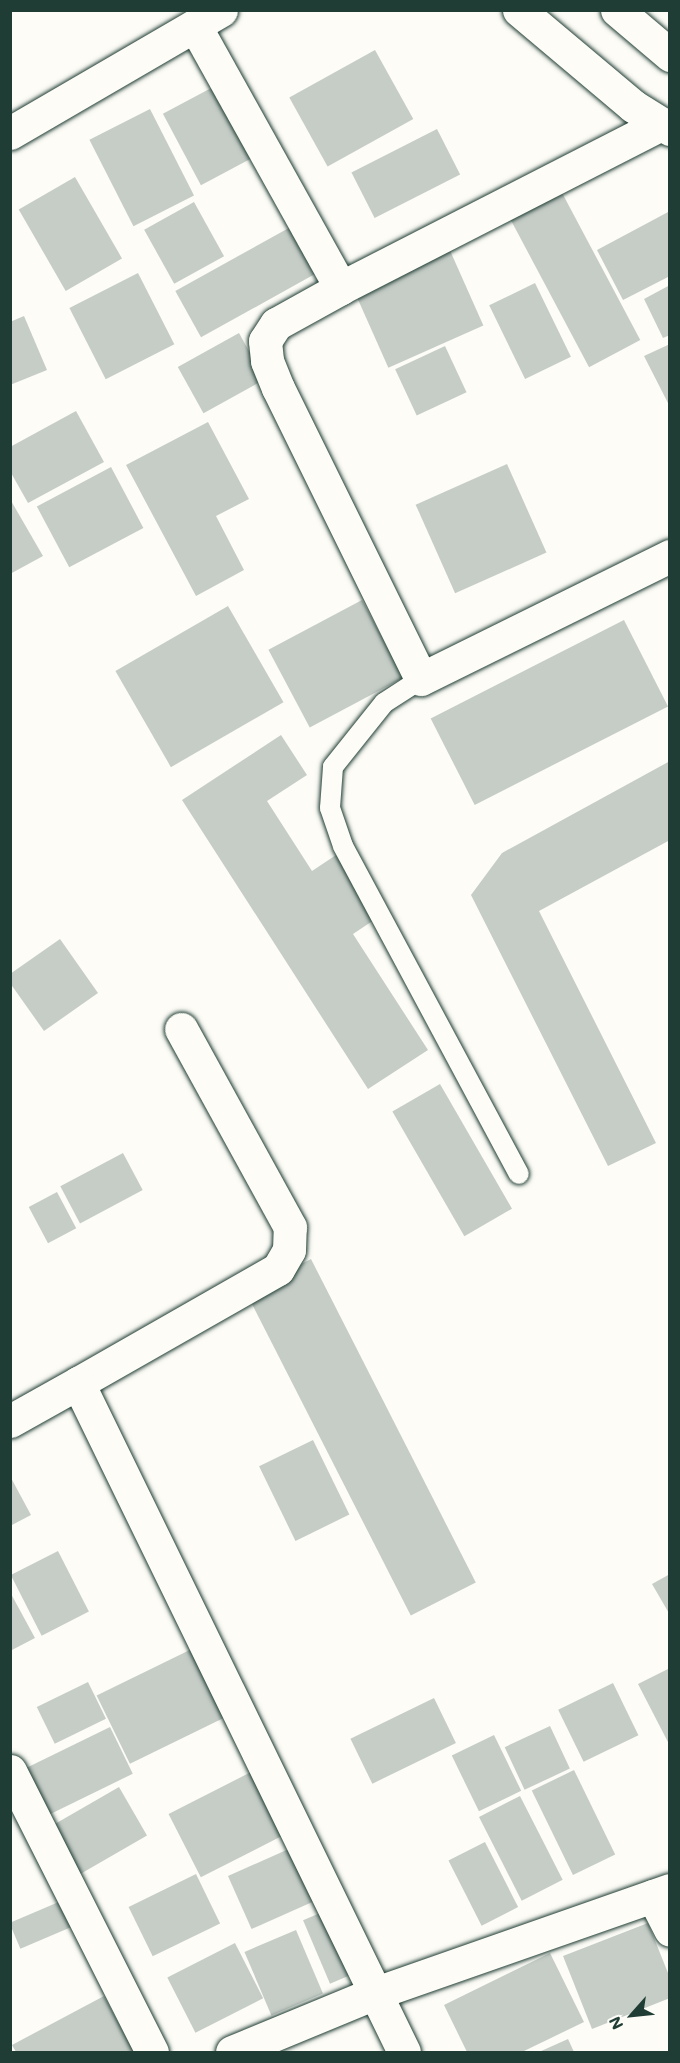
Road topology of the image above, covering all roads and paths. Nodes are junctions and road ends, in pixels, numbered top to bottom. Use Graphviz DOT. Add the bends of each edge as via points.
graph roads {
  1 [pos="519,10"];
  2 [pos="617,10"];
  3 [pos="208,18"];
  4 [pos="669,56"];
  5 [pos="665,126"];
  6 [pos="10,133"];
  7 [pos="341,288"];
  8 [pos="669,556"];
  9 [pos="421,679"];
  10 [pos="181,1029"];
  11 [pos="519,1174"];
  12 [pos="78,1383"];
  13 [pos="10,1421"];
  14 [pos="10,1771"];
  15 [pos="661,1893"];
  16 [pos="669,1930"];
  17 [pos="373,1994"];
  18 [pos="152,2052"];
  19 [pos="232,2052"];
  20 [pos="404,2052"];
  1 -- 5 [label="street" via="633,105"];
  2 -- 4 [label="street"];
  3 -- 6 [label="street"];
  3 -- 7 [label="street"];
  5 -- 7 [label="street"];
  7 -- 9 [label="street" via="276,324 265,341 267,361"];
  8 -- 9 [label="street"];
  9 -- 11 [label="lane" via="384,703 333,767 330,808 343,846"];
  10 -- 12 [label="street" via="290,1227 289,1250 278,1269"];
  12 -- 13 [label="street"];
  12 -- 17 [label="street"];
  14 -- 18 [label="street"];
  15 -- 16 [label="street"];
  15 -- 17 [label="street"];
  17 -- 19 [label="street"];
  17 -- 20 [label="street"];
}
